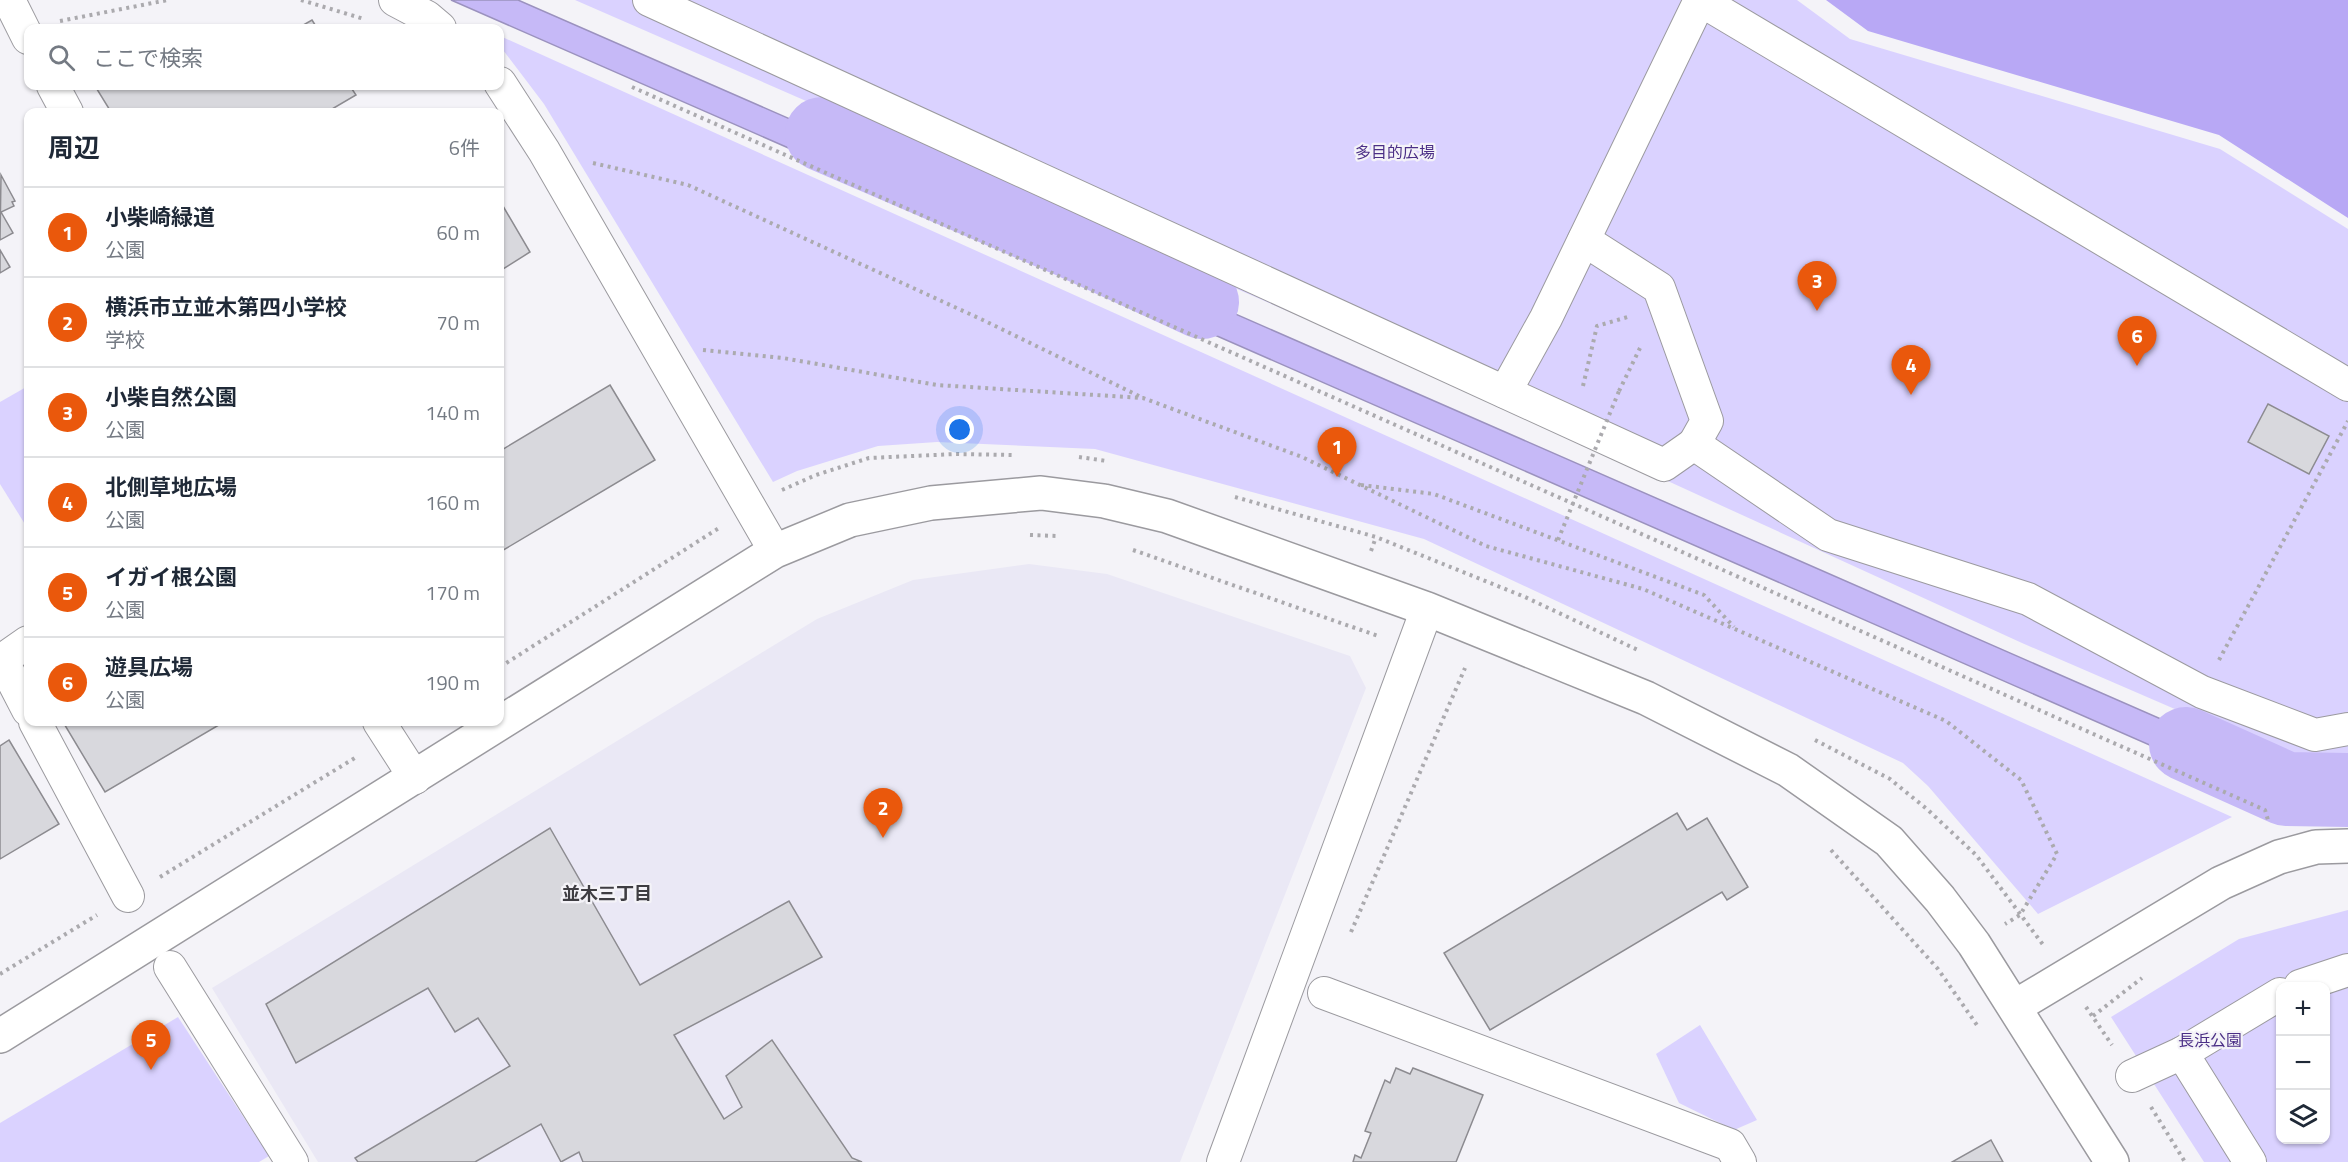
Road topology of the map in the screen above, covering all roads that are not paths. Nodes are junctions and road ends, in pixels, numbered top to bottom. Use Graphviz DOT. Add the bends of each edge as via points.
graph roads {
  1 [pos="649,0"];
  2 [pos="1700,0"];
  3 [pos="12,5"];
  4 [pos="385,11"];
  5 [pos="435,24"];
  6 [pos="24,30"];
  7 [pos="504,89"];
  8 [pos="55,90"];
  9 [pos="65,108"];
  10 [pos="1584,240"];
  11 [pos="2348,385"];
  12 [pos="1505,392"];
  13 [pos="1694,444"];
  14 [pos="775,551"];
  15 [pos="1427,609"];
  16 [pos="24,645"];
  17 [pos="1,660"];
  18 [pos="24,703"];
  19 [pos="504,722"];
  20 [pos="37,726"];
  21 [pos="497,726"];
  22 [pos="384,729"];
  23 [pos="2348,729"];
  24 [pos="415,778"];
  25 [pos="2348,846"];
  26 [pos="128,896"];
  27 [pos="170,967"];
  28 [pos="2348,970"];
  29 [pos="2314,982"];
  30 [pos="1324,993"];
  31 [pos="2276,996"];
  32 [pos="2016,1006"];
  33 [pos="0,1036"];
  34 [pos="2182,1053"];
  35 [pos="2132,1076"];
  36 [pos="292,1162"];
  37 [pos="1223,1162"];
  38 [pos="1740,1162"];
  39 [pos="2112,1162"];
  40 [pos="2250,1162"];
  1 -- 12 [label="street"];
  2 -- 10 [label="street"];
  2 -- 11 [label="street"];
  3 -- 6 [label="street"];
  4 -- 5 [label="street" via="427,17"];
  7 -- 14 [label="street" via="544,151"];
  8 -- 9 [label="street"];
  10 -- 12 [label="street"];
  10 -- 13 [label="street" via="1659,288 1707,421"];
  12 -- 13 [label="street" via="1664,465"];
  13 -- 23 [label="street" via="1828,535 2028,599 2202,692 2315,735"];
  14 -- 15 [label="street" via="850,520 931,503 1041,493 1104,501 1167,516"];
  14 -- 19 [label="street"];
  15 -- 32 [label="street" via="1647,698 1788,770 1889,841 1947,908"];
  15 -- 37 [label="street"];
  16 -- 17 [label="street"];
  17 -- 18 [label="street"];
  20 -- 26 [label="street"];
  21 -- 24 [label="street"];
  22 -- 24 [label="street"];
  24 -- 33 [label="street"];
  25 -- 32 [label="street" via="2316,847 2288,854 2221,883"];
  27 -- 36 [label="street"];
  28 -- 29 [label="street"];
  30 -- 38 [label="street" via="1730,1145"];
  31 -- 34 [label="street"];
  32 -- 39 [label="street"];
  34 -- 35 [label="street"];
  34 -- 40 [label="street"];
}
